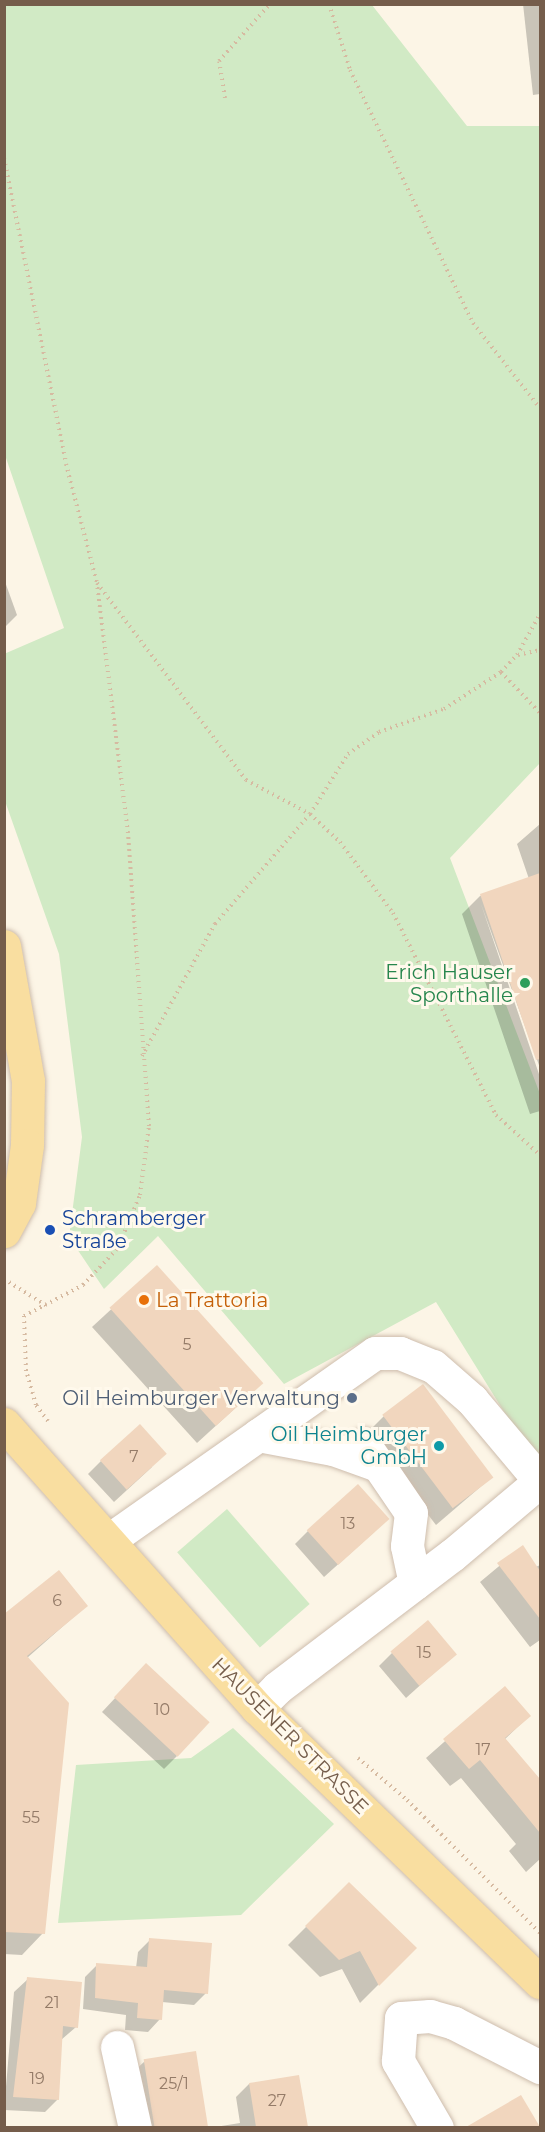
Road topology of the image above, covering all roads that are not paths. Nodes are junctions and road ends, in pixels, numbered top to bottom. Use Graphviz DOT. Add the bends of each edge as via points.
graph roads {
  1 [pos="4,946"];
  2 [pos="4,1231"];
  3 [pos="4,1424"];
  4 [pos="258,1435"];
  5 [pos="109,1540"];
  6 [pos="415,1583"];
  7 [pos="257,1708"];
  8 [pos="540,1982"];
  9 [pos="117,2047"];
  10 [pos="540,2067"];
  11 [pos="135,2127"];
  12 [pos="437,2127"];
  1 -- 2 [label="main road" via="28,1081 27,1145 19,1203"];
  3 -- 5 [label="main road, HAUSENER STRASSE"];
  4 -- 5 [label="street"];
  4 -- 6 [label="street" via="371,1455 411,1513 407,1546"];
  4 -- 6 [label="street" via="375,1353 400,1353 433,1366 472,1401 540,1481"];
  5 -- 7 [label="main road, HAUSENER STRASSE"];
  6 -- 7 [label="street" via="277,1688"];
  7 -- 8 [label="main road, HAUSENER STRASSE"];
  9 -- 11 [label="street"];
  10 -- 12 [label="street" via="454,2023 430,2016 401,2018 398,2061"];
}
